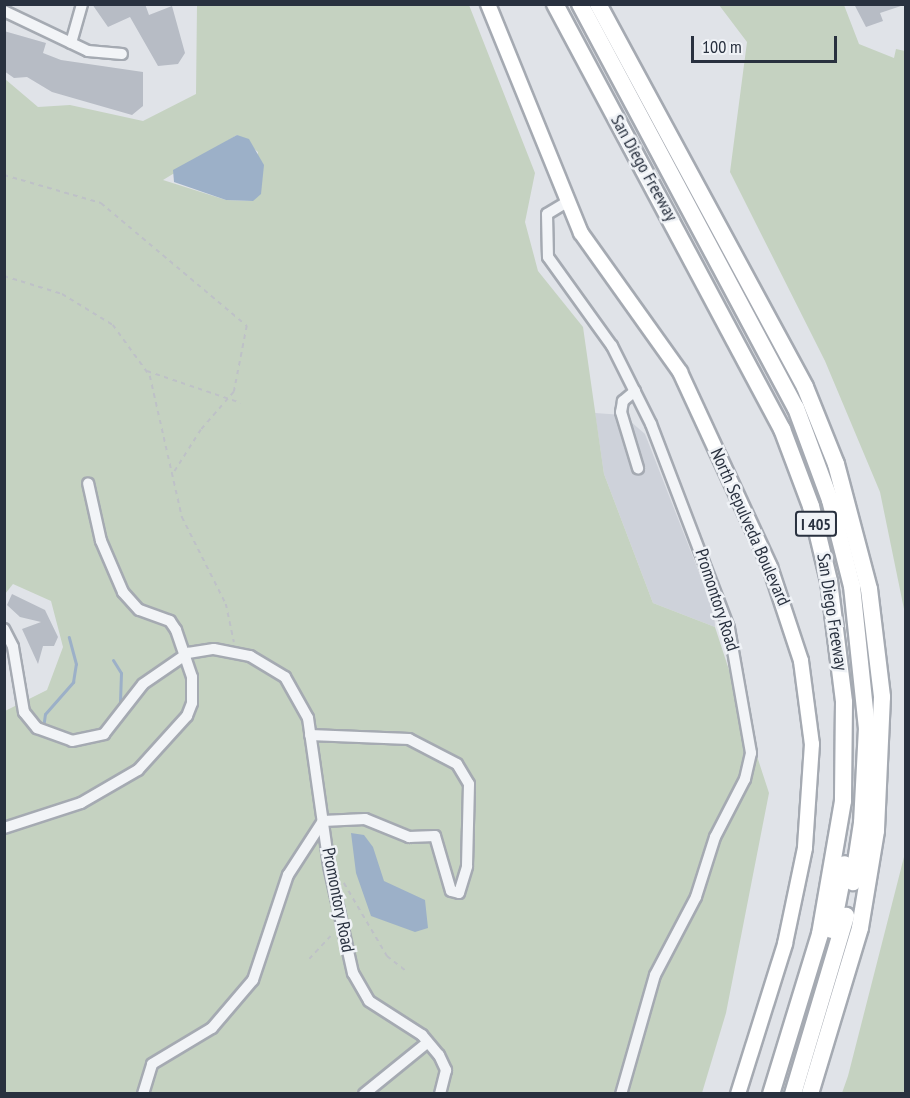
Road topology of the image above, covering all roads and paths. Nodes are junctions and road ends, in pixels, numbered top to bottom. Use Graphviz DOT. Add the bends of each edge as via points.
graph roads {
  1 [pos="82,4"];
  2 [pos="488,4"];
  3 [pos="555,4"];
  4 [pos="567,4"];
  5 [pos="580,4"];
  6 [pos="598,4"];
  7 [pos="4,11"];
  8 [pos="71,43"];
  9 [pos="122,54"];
  10 [pos="4,175"];
  11 [pos="567,202"];
  12 [pos="4,276"];
  13 [pos="146,370"];
  14 [pos="635,391"];
  15 [pos="229,400"];
  16 [pos="241,403"];
  17 [pos="638,468"];
  18 [pos="175,472"];
  19 [pos="88,483"];
  20 [pos="4,629"];
  21 [pos="185,654"];
  22 [pos="239,654"];
  23 [pos="310,735"];
  24 [pos="323,821"];
  25 [pos="4,828"];
  26 [pos="329,866"];
  27 [pos="343,925"];
  28 [pos="309,959"];
  29 [pos="406,972"];
  30 [pos="428,1042"];
  31 [pos="142,1094"];
  32 [pos="364,1094"];
  33 [pos="440,1094"];
  34 [pos="621,1094"];
  35 [pos="738,1094"];
  36 [pos="771,1094"];
  37 [pos="782,1094"];
  38 [pos="793,1094"];
  39 [pos="810,1094"];
  1 -- 8 [label="street"];
  2 -- 11 [label="main road, North Sepulveda Boulevard"];
  3 -- 36 [label="highway, San Diego Freeway / I 405" via="782,429 811,506 829,581 843,681 843,801 820,934"];
  4 -- 37 [label="highway" via="769,377 818,496 843,594 856,751 849,833 829,942"];
  5 -- 38 [label="highway" via="796,408 830,500 852,586 867,728 862,823 845,922"];
  6 -- 39 [label="highway, San Diego Freeway / I 405" via="805,387 836,464 869,589 882,697 876,831 860,928"];
  7 -- 8 [label="street"];
  8 -- 9 [label="street" via="99,54"];
  10 -- 15 [label="path" via="101,203 241,319 248,341"];
  11 -- 14 [label="street, Promontory Road" via="547,214 548,257 612,346"];
  11 -- 35 [label="main road, North Sepulveda Boulevard" via="605,273 680,372 773,575 803,669 813,771 805,848 785,944"];
  12 -- 13 [label="path" via="62,294 113,325"];
  13 -- 15 [label="path"];
  13 -- 18 [label="path"];
  14 -- 17 [label="street" via="623,401 621,412"];
  14 -- 34 [label="street, Promontory Road" via="729,628 751,753 745,779 715,837 696,897 655,975"];
  15 -- 16 [label="path"];
  15 -- 18 [label="path" via="201,430"];
  18 -- 22 [label="path" via="182,517 226,604"];
  19 -- 21 [label="street" via="101,541 123,592 139,610 170,621"];
  20 -- 21 [label="street, Promontory Road" via="13,647 24,712 37,728 72,741 104,734 143,684"];
  21 -- 22 [label="street, Promontory Road" via="214,649"];
  21 -- 25 [label="street" via="192,677 190,711 138,770 81,802"];
  22 -- 23 [label="street, Promontory Road" via="266,662 290,682 303,701"];
  23 -- 24 [label="street, Promontory Road"];
  23 -- 24 [label="street" via="409,739 458,764 469,790 467,866 459,893 451,891 435,836 409,837 365,819"];
  24 -- 26 [label="street, Promontory Road"];
  24 -- 31 [label="street" via="286,880 253,980 212,1028 152,1064"];
  26 -- 27 [label="street, Promontory Road"];
  26 -- 29 [label="path" via="395,967"];
  27 -- 28 [label="path"];
  27 -- 30 [label="street, Promontory Road" via="353,973 364,995"];
  30 -- 32 [label="street"];
  30 -- 33 [label="street, Promontory Road" via="446,1070"];
}
